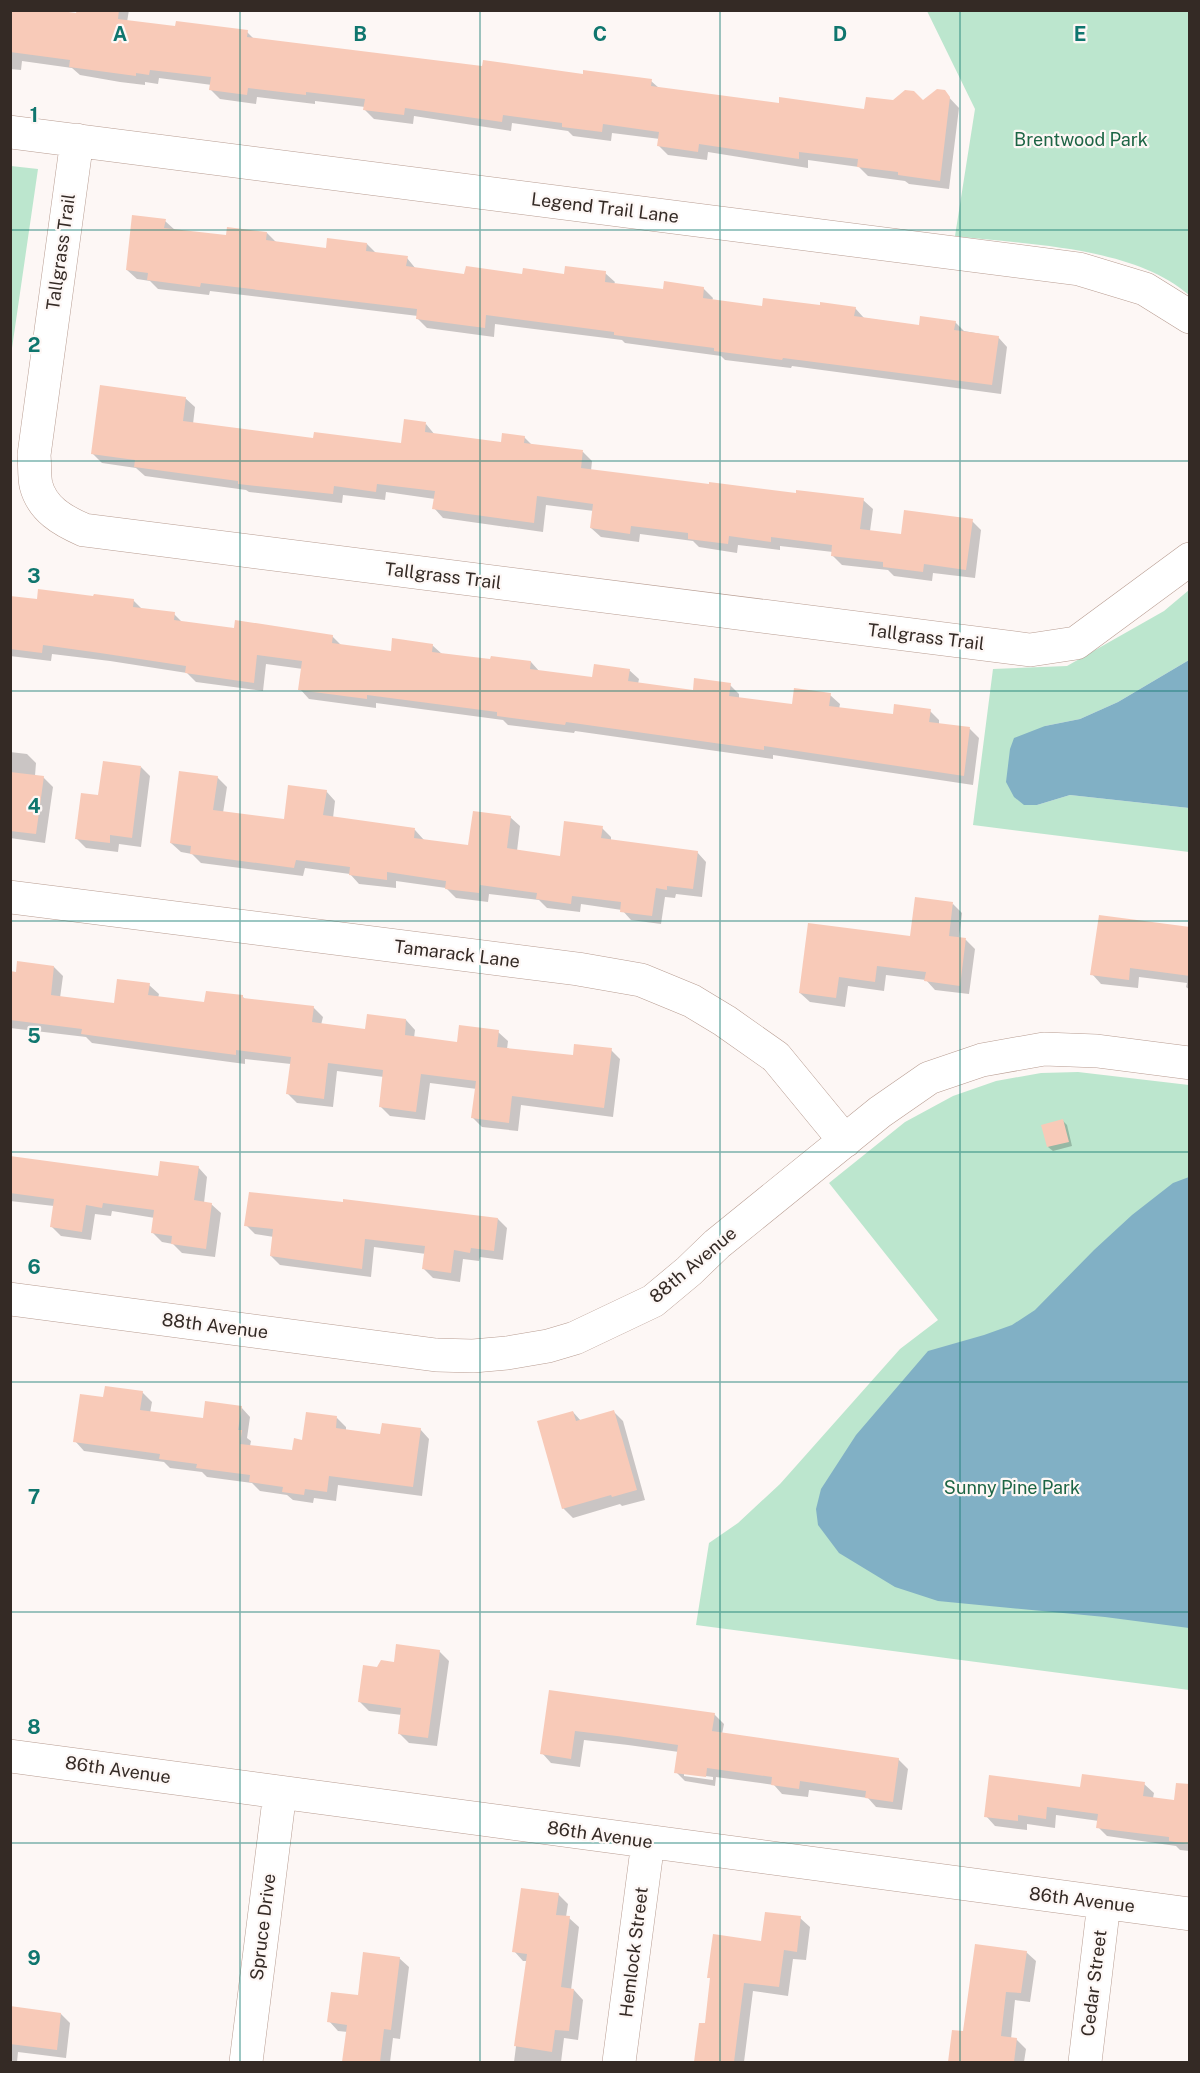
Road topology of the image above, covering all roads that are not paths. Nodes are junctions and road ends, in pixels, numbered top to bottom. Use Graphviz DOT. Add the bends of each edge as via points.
graph roads {
  1 [pos="10,132"];
  2 [pos="77,140"];
  3 [pos="1190,317"];
  4 [pos="1190,559"];
  5 [pos="10,897"];
  6 [pos="1190,1063"];
  7 [pos="845,1141"];
  8 [pos="10,1299"];
  9 [pos="10,1756"];
  10 [pos="280,1792"];
  11 [pos="648,1842"];
  12 [pos="1104,1903"];
  13 [pos="1190,1914"];
  14 [pos="246,2062"];
  15 [pos="619,2062"];
  16 [pos="1085,2062"];
  1 -- 2 [label="street, Legend Trail Lane"];
  2 -- 3 [label="street, Legend Trail Lane" via="1079,269 1145,290"];
  2 -- 4 [label="street, Tallgrass Trail" via="34,455 36,486 48,508 63,521 84,530 1030,650 1076,643"];
  5 -- 7 [label="street, Tamarack Lane" via="641,980 692,1001 776,1058"];
  6 -- 7 [label="street, 88th Avenue" via="1097,1051 1044,1049 982,1060 929,1078"];
  7 -- 8 [label="street, 88th Avenue" via="653,1301 575,1338 548,1346 473,1356 436,1355"];
  9 -- 10 [label="street, 86th Avenue"];
  10 -- 11 [label="street, 86th Avenue"];
  10 -- 14 [label="street, Spruce Drive"];
  11 -- 12 [label="street, 86th Avenue"];
  11 -- 15 [label="street, Hemlock Street"];
  12 -- 13 [label="street, 86th Avenue"];
  12 -- 16 [label="street, Cedar Street"];
}
